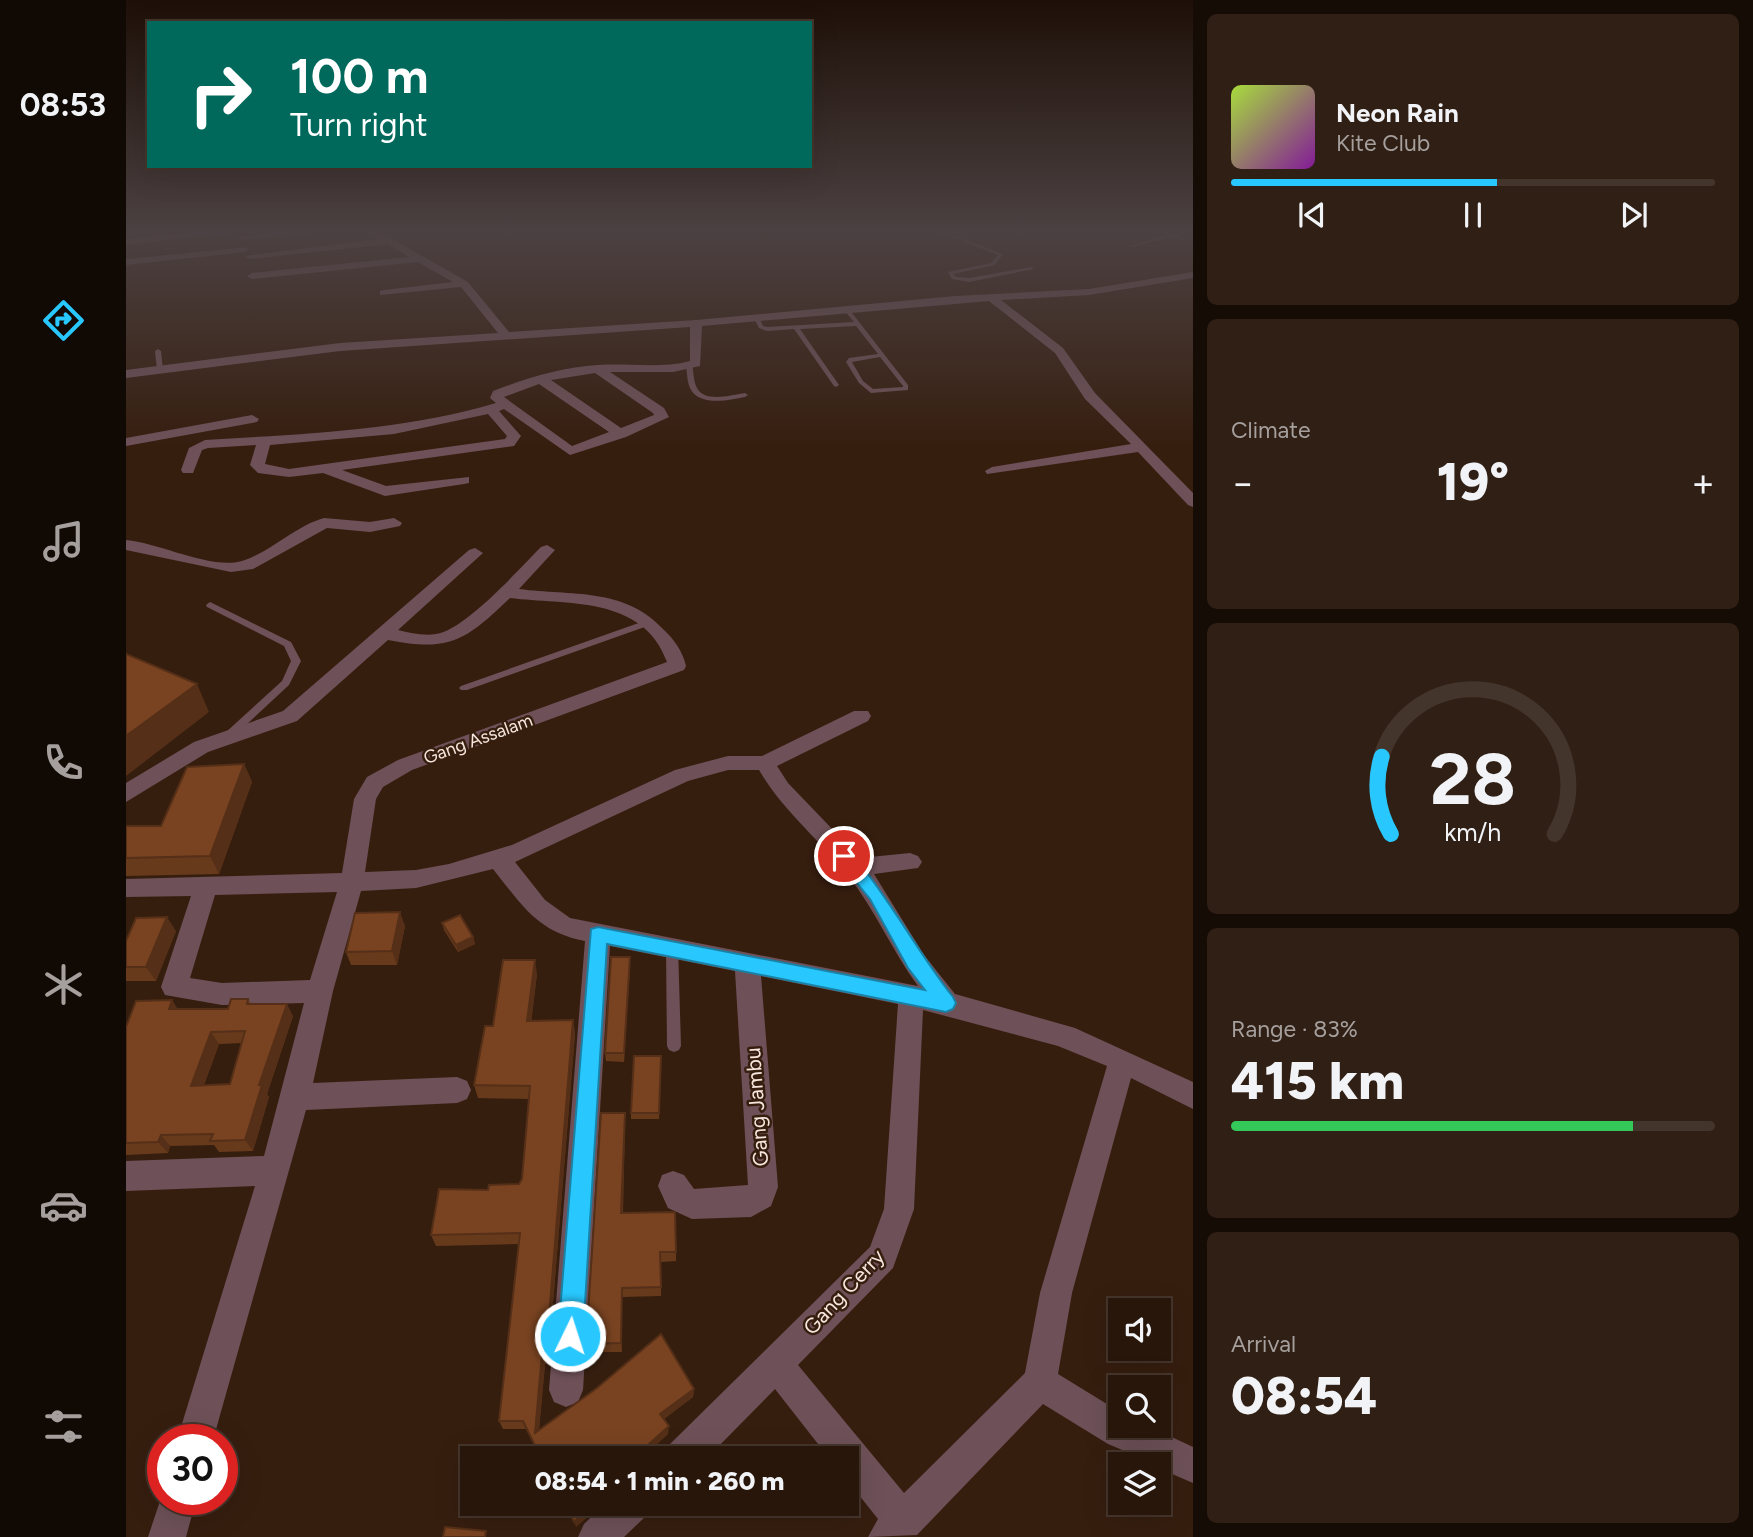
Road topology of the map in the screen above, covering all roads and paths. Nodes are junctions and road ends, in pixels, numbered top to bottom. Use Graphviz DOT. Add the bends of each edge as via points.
graph roads {
  1 [pos="479,303"];
  2 [pos="928,303"];
  3 [pos="998,303"];
  4 [pos="847,310"];
  5 [pos="757,318"];
  6 [pos="696,323"];
  7 [pos="856,324"];
  8 [pos="796,328"];
  9 [pos="506,337"];
  10 [pos="158,351"];
  11 [pos="881,355"];
  12 [pos="689,365"];
  13 [pos="597,369"];
  14 [pos="160,370"];
  15 [pos="126,374"];
  16 [pos="541,379"];
  17 [pos="836,385"];
  18 [pos="745,395"];
  19 [pos="498,407"];
  20 [pos="252,419"];
  21 [pos="621,433"];
  22 [pos="126,442"];
  23 [pos="264,442"];
  24 [pos="1142,447"];
  25 [pos="324,468"];
  26 [pos="188,470"];
  27 [pos="992,471"];
  28 [pos="464,480"];
  29 [pos="1193,502"];
  30 [pos="394,523"];
  31 [pos="126,545"];
  32 [pos="547,550"];
  33 [pos="475,552"];
  34 [pos="506,592"];
  35 [pos="210,605"];
  36 [pos="650,622"];
  37 [pos="382,633"];
  38 [pos="464,688"];
  39 [pos="861,716"];
  40 [pos="227,737"];
  41 [pos="765,763"];
  42 [pos="126,794"];
  43 [pos="499,859"];
  44 [pos="910,862"];
  45 [pos="855,867"];
  46 [pos="352,882"];
  47 [pos="206,887"];
  48 [pos="126,888"];
  49 [pos="598,934"];
  50 [pos="672,947"];
  51 [pos="747,962"];
  52 [pos="320,991"];
  53 [pos="911,997"];
  54 [pos="946,1003"];
  55 [pos="674,1046"];
  56 [pos="1122,1060"];
  57 [pos="457,1090"];
  58 [pos="1193,1096"];
  59 [pos="296,1097"];
  60 [pos="273,1170"];
  61 [pos="126,1176"];
  62 [pos="673,1186"];
  63 [pos="776,1364"];
  64 [pos="1040,1382"];
  65 [pos="566,1390"];
  66 [pos="200,1424"];
  67 [pos="694,1446"];
  68 [pos="1193,1465"];
  69 [pos="173,1515"];
  70 [pos="619,1516"];
  71 [pos="896,1529"];
  72 [pos="167,1537"];
  73 [pos="597,1537"];
  1 -- 9 [label="street"];
  2 -- 4 [label="street"];
  3 -- 24 [label="street" via="1059,351 1090,396"];
  4 -- 5 [label="street"];
  4 -- 7 [label="lane"];
  5 -- 6 [label="street"];
  5 -- 8 [label="lane" via="764,328"];
  6 -- 9 [label="street"];
  6 -- 12 [label="street" via="698,358"];
  7 -- 8 [label="lane"];
  7 -- 11 [label="lane"];
  8 -- 17 [label="lane"];
  9 -- 14 [label="street" via="340,347"];
  10 -- 14 [label="lane"];
  11 -- 11 [label="lane" via="907,387 906,389 871,391 849,362"];
  12 -- 13 [label="street"];
  12 -- 18 [label="lane" via="699,394"];
  13 -- 16 [label="street"];
  13 -- 21 [label="street" via="662,415"];
  14 -- 15 [label="street"];
  16 -- 19 [label="street" via="498,394"];
  16 -- 21 [label="street"];
  19 -- 21 [label="street" via="570,451"];
  19 -- 23 [label="street" via="378,430"];
  19 -- 25 [label="street" via="514,436 509,443"];
  20 -- 22 [label="street"];
  23 -- 25 [label="street" via="257,465 263,470 289,473"];
  23 -- 26 [label="street" via="199,446"];
  24 -- 27 [label="street"];
  24 -- 29 [label="street"];
  25 -- 28 [label="street" via="385,491"];
  30 -- 31 [label="street" via="370,527 324,523 236,568"];
  32 -- 34 [label="street"];
  33 -- 37 [label="street"];
  34 -- 36 [label="street" via="597,599 637,612"];
  34 -- 37 [label="street" via="448,638"];
  35 -- 40 [label="lane" via="288,644 296,661 286,683"];
  36 -- 38 [label="lane"];
  36 -- 46 [label="street, Gang Assalam" via="678,663 676,668 387,773 375,782 365,799"];
  37 -- 40 [label="street" via="290,716"];
  39 -- 41 [label="street"];
  40 -- 42 [label="street" via="175,760"];
  41 -- 43 [label="street" via="728,763 693,771"];
  41 -- 45 [label="street" via="780,788"];
  43 -- 46 [label="street" via="416,879"];
  43 -- 49 [label="street" via="550,919"];
  44 -- 45 [label="street"];
  45 -- 54 [label="street" via="889,914 915,963"];
  46 -- 47 [label="street"];
  46 -- 52 [label="street, Gang Assalam"];
  47 -- 48 [label="street"];
  47 -- 52 [label="street" via="173,988 222,994"];
  49 -- 50 [label="street"];
  49 -- 65 [label="street"];
  50 -- 51 [label="street"];
  50 -- 55 [label="lane"];
  51 -- 53 [label="street"];
  51 -- 62 [label="street, Gang Jambu" via="760,1195 739,1204 692,1204 679,1197"];
  52 -- 59 [label="street, Gang Assalam"];
  53 -- 54 [label="street"];
  53 -- 63 [label="street, Gang Cerry" via="899,1209 893,1234 882,1257"];
  54 -- 56 [label="street" via="1059,1034"];
  56 -- 58 [label="street"];
  56 -- 64 [label="street" via="1056,1293"];
  57 -- 59 [label="street"];
  59 -- 60 [label="street, Gang Assalam"];
  60 -- 61 [label="street"];
  60 -- 66 [label="street, Gang Assalam"];
  63 -- 67 [label="street, Gang Cerry"];
  63 -- 71 [label="street"];
  64 -- 68 [label="street" via="1120,1432"];
  64 -- 71 [label="street"];
  69 -- 72 [label="street"];
  70 -- 73 [label="street"];
}
